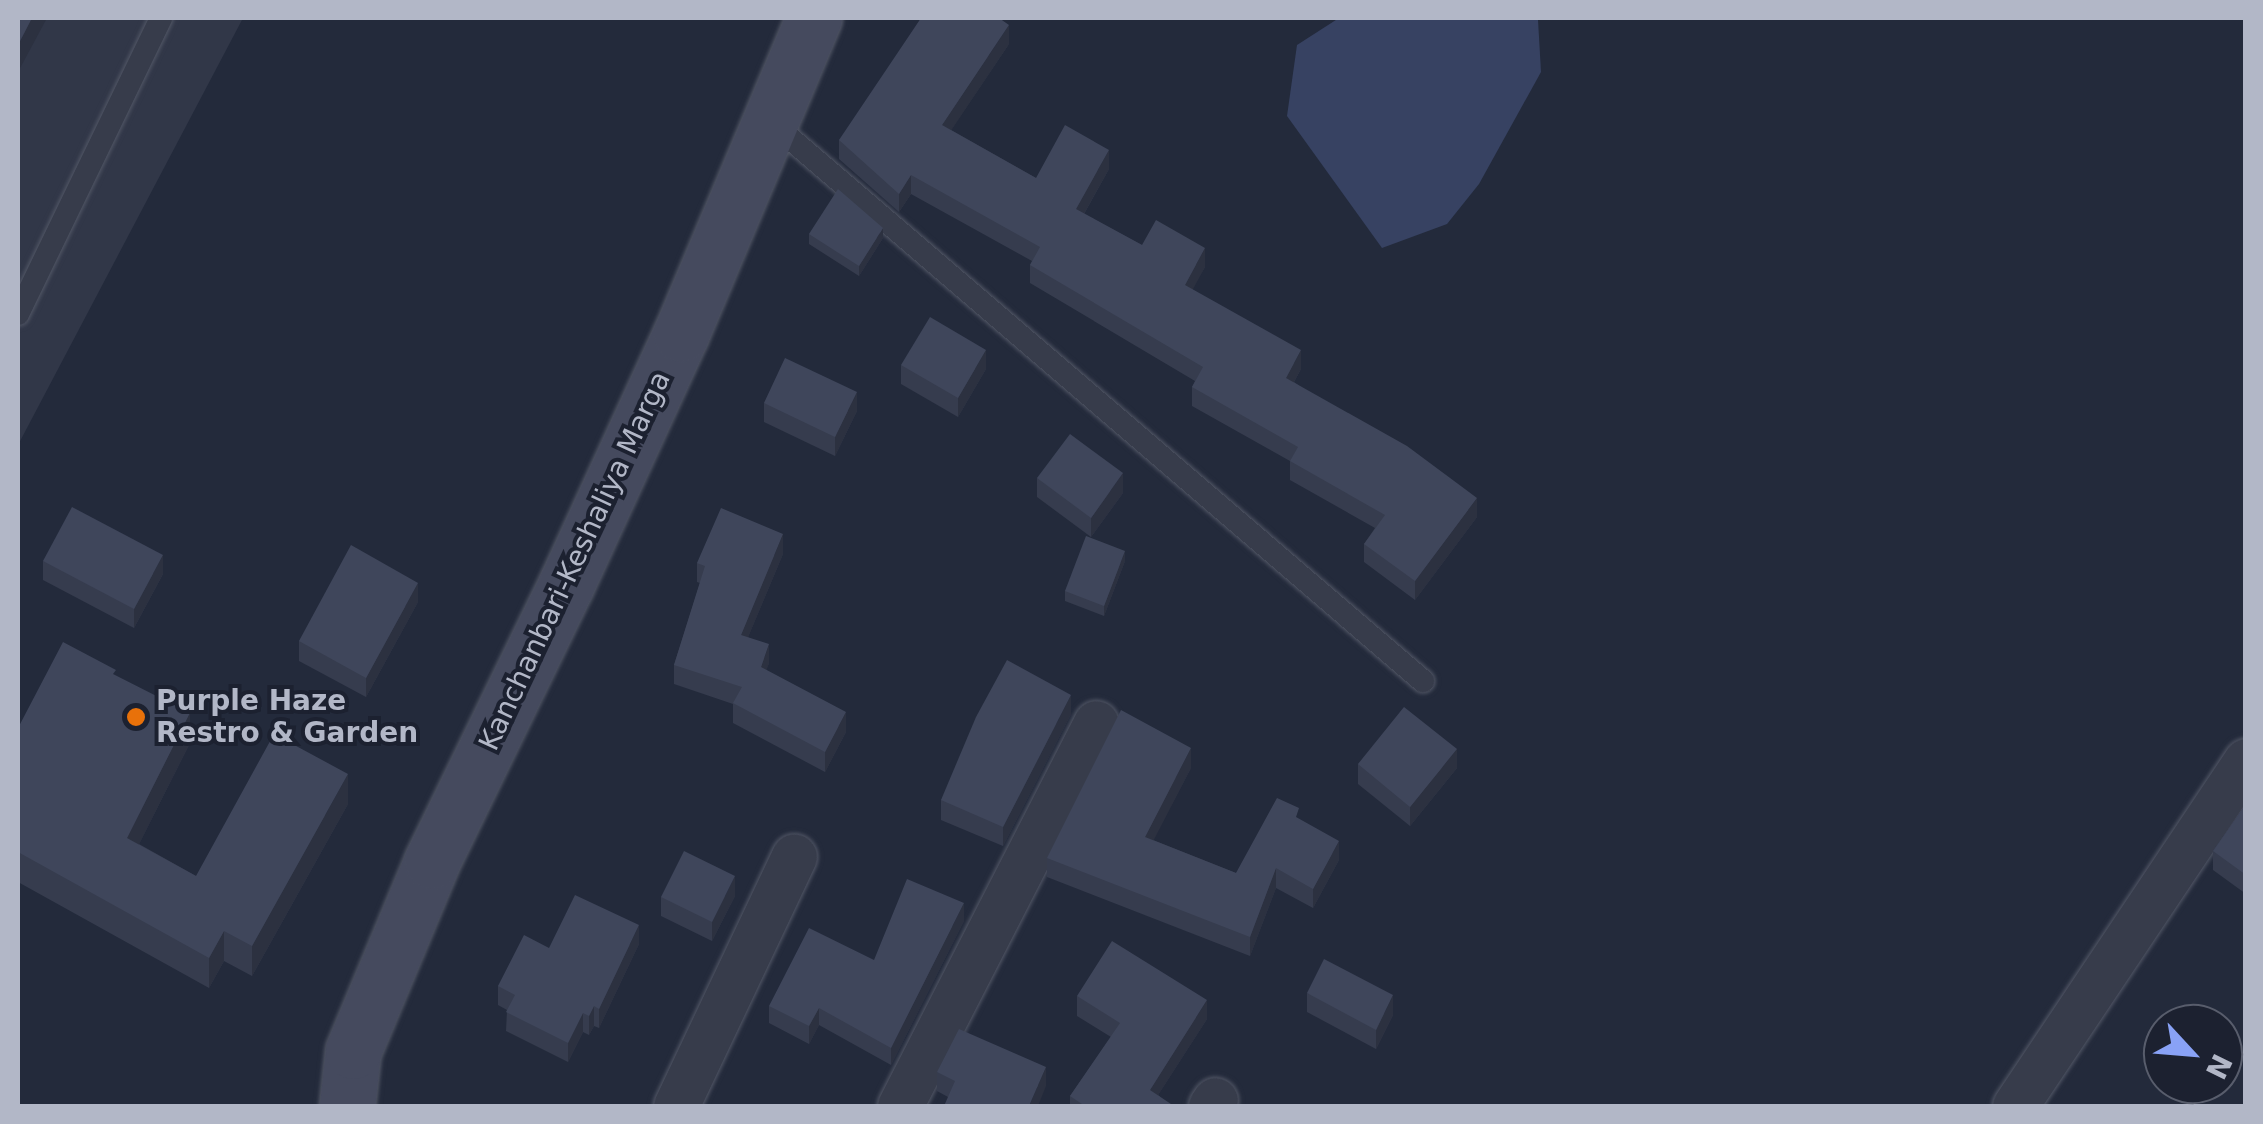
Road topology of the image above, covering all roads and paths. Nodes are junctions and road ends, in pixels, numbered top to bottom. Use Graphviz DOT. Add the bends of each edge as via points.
graph roads {
  1 [pos="161,18"];
  2 [pos="814,18"];
  3 [pos="771,122"];
  4 [pos="18,314"];
  5 [pos="1424,681"];
  6 [pos="1096,723"];
  7 [pos="2246,761"];
  8 [pos="794,856"];
  9 [pos="347,1106"];
  10 [pos="676,1106"];
  11 [pos="900,1106"];
  12 [pos="2014,1106"];
  1 -- 4 [label="lane"];
  2 -- 3 [label="street, Kanchanbari-Keshaliya Marga"];
  3 -- 5 [label="lane"];
  3 -- 9 [label="street, Kanchanbari-Keshaliya Marga" via="566,585 432,861 352,1051"];
  6 -- 11 [label="street"];
  7 -- 12 [label="street"];
  8 -- 10 [label="street"];
}
